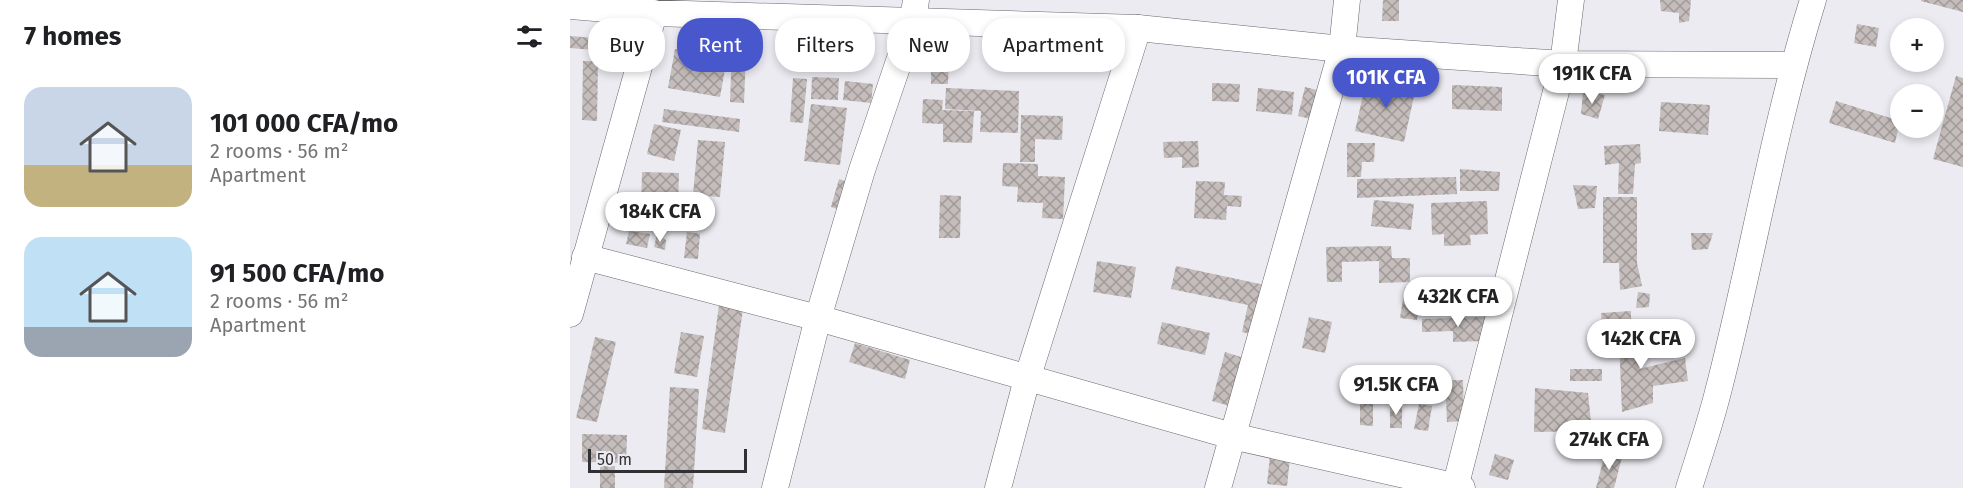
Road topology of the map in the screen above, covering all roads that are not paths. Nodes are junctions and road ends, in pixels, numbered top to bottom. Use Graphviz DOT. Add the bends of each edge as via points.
graph roads {
  1 [pos="1347,0"];
  2 [pos="1571,0"];
  3 [pos="1813,0"];
  4 [pos="570,6"];
  5 [pos="915,10"];
  6 [pos="654,13"];
  7 [pos="1138,28"];
  8 [pos="1342,49"];
  9 [pos="1563,64"];
  10 [pos="1793,65"];
  11 [pos="585,257"];
  12 [pos="570,314"];
  13 [pos="818,318"];
  14 [pos="1027,379"];
  15 [pos="1232,436"];
  16 [pos="1457,487"];
  17 [pos="776,488"];
  18 [pos="998,488"];
  19 [pos="1218,488"];
  20 [pos="1689,488"];
  1 -- 8 [label="street"];
  2 -- 9 [label="street"];
  3 -- 10 [label="street"];
  4 -- 6 [label="street"];
  5 -- 6 [label="street"];
  5 -- 7 [label="street"];
  5 -- 13 [label="street"];
  6 -- 11 [label="street"];
  7 -- 8 [label="street"];
  7 -- 14 [label="street"];
  8 -- 9 [label="street"];
  8 -- 15 [label="street"];
  9 -- 10 [label="street"];
  9 -- 16 [label="street"];
  10 -- 20 [label="street" via="1718,392"];
  11 -- 12 [label="street"];
  11 -- 13 [label="street"];
  13 -- 14 [label="street"];
  13 -- 17 [label="street"];
  14 -- 15 [label="street"];
  14 -- 18 [label="street"];
  15 -- 16 [label="street"];
  15 -- 19 [label="street"];
}
